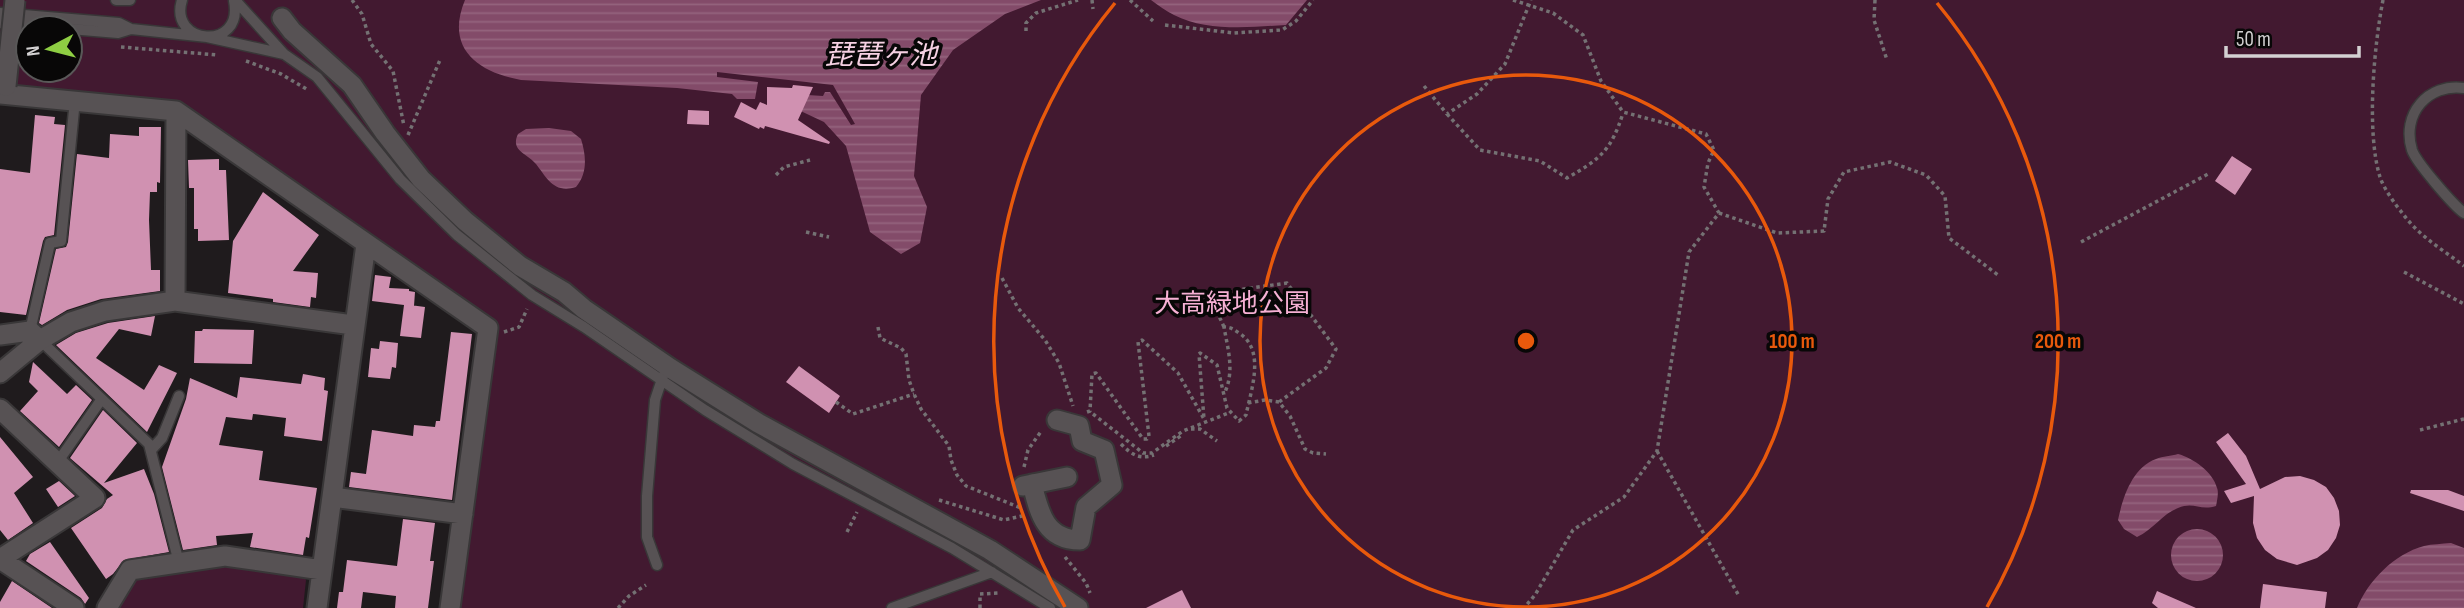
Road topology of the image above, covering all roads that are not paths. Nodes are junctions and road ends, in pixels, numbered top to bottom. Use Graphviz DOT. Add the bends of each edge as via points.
graph roads {
  1 [pos="15,0"];
  2 [pos="116,0"];
  3 [pos="130,0"];
  4 [pos="182,0"];
  5 [pos="234,0"];
  6 [pos="0,13"];
  7 [pos="282,18"];
  8 [pos="118,28"];
  9 [pos="84,29"];
  10 [pos="207,37"];
  11 [pos="284,54"];
  12 [pos="2464,88"];
  13 [pos="3,90"];
  14 [pos="75,100"];
  15 [pos="176,111"];
  16 [pos="2464,213"];
  17 [pos="366,244"];
  18 [pos="175,301"];
  19 [pos="568,301"];
  20 [pos="353,325"];
  21 [pos="0,335"];
  22 [pos="35,336"];
  23 [pos="666,367"];
  24 [pos="0,373"];
  25 [pos="179,396"];
  26 [pos="101,400"];
  27 [pos="0,409"];
  28 [pos="1057,420"];
  29 [pos="151,450"];
  30 [pos="57,463"];
  31 [pos="1067,477"];
  32 [pos="332,497"];
  33 [pos="463,514"];
  34 [pos="179,563"];
  35 [pos="657,565"];
  36 [pos="322,570"];
  37 [pos="992,572"];
  38 [pos="1084,602"];
  39 [pos="74,608"];
  40 [pos="107,608"];
  41 [pos="317,608"];
  42 [pos="450,608"];
  43 [pos="892,608"];
  44 [pos="1050,608"];
  1 -- 13 [label="street, bridge"];
  2 -- 3 [label="lane"];
  4 -- 10 [label="lane" via="184,24"];
  5 -- 10 [label="lane" via="231,26"];
  5 -- 11 [label="lane"];
  6 -- 8 [label="lane"];
  7 -- 19 [label="street" via="352,85 421,179"];
  8 -- 9 [label="lane"];
  8 -- 10 [label="lane"];
  10 -- 11 [label="lane"];
  11 -- 19 [label="lane" via="317,77 400,179 457,235 532,295"];
  12 -- 16 [label="lane" via="2440,89 2428,95 2413,114 2410,133 2413,151"];
  13 -- 14 [label="street"];
  14 -- 15 [label="street"];
  14 -- 22 [label="lane" via="61,241 50,243"];
  15 -- 17 [label="street"];
  15 -- 18 [label="street"];
  17 -- 20 [label="street"];
  17 -- 33 [label="street" via="488,328"];
  18 -- 20 [label="street"];
  18 -- 22 [label="street" via="104,311"];
  19 -- 23 [label="street"];
  20 -- 32 [label="street"];
  21 -- 22 [label="street"];
  22 -- 24 [label="street"];
  22 -- 26 [label="lane"];
  23 -- 35 [label="lane" via="655,400 647,496 647,537"];
  23 -- 37 [label="lane" via="793,464"];
  23 -- 38 [label="street" via="758,423"];
  25 -- 29 [label="lane" via="162,438"];
  26 -- 29 [label="lane"];
  26 -- 30 [label="lane"];
  27 -- 30 [label="street"];
  28 -- 31 [label="street" via="1079,426 1082,441 1104,450 1112,485 1086,507 1080,540 1067,540 1052,531 1040,517 1027,485"];
  29 -- 34 [label="lane"];
  30 -- 39 [label="street" via="95,498 0,559"];
  32 -- 33 [label="street"];
  32 -- 36 [label="street"];
  33 -- 42 [label="street"];
  34 -- 36 [label="street" via="225,556"];
  34 -- 40 [label="street" via="130,570"];
  36 -- 41 [label="street"];
  37 -- 43 [label="lane"];
  37 -- 44 [label="lane"];
}
